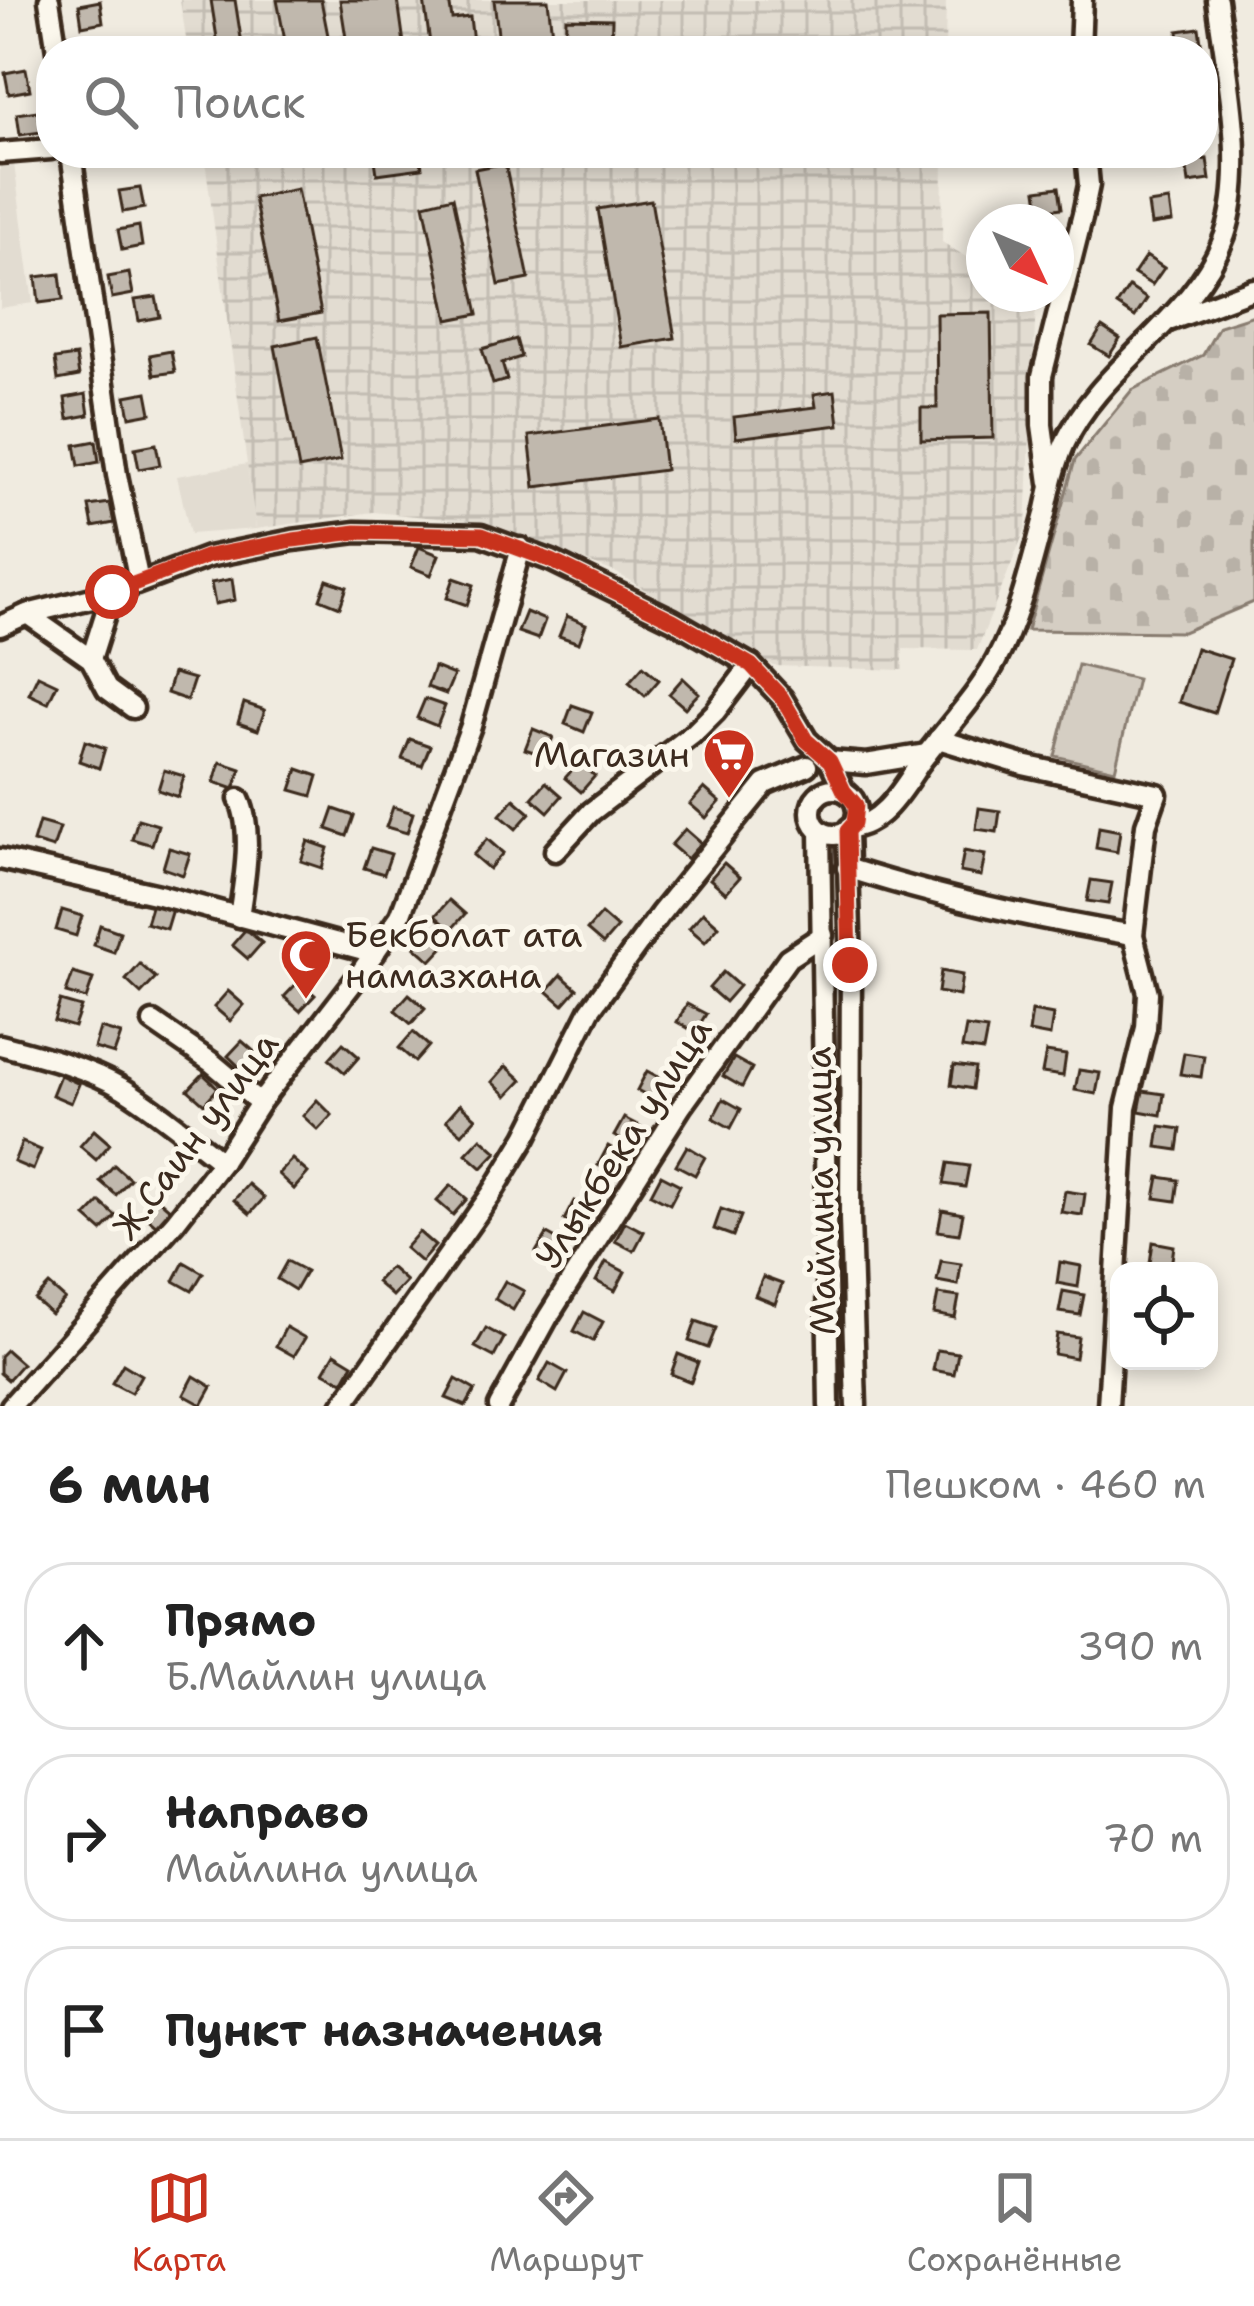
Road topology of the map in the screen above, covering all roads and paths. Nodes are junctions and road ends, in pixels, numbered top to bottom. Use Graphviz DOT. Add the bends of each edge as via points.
graph roads {
  1 [pos="49,0"];
  2 [pos="1082,0"];
  3 [pos="1217,0"];
  4 [pos="54,36"];
  5 [pos="1081,36"];
  6 [pos="36,150"];
  7 [pos="0,153"];
  8 [pos="73,168"];
  9 [pos="1087,168"];
  10 [pos="1254,289"];
  11 [pos="1167,321"];
  12 [pos="1051,489"];
  13 [pos="521,548"];
  14 [pos="139,582"];
  15 [pos="112,592"];
  16 [pos="27,614"];
  17 [pos="0,626"];
  18 [pos="91,658"];
  19 [pos="751,665"];
  20 [pos="133,708"];
  21 [pos="806,740"];
  22 [pos="932,746"];
  23 [pos="830,761"];
  24 [pos="808,766"];
  25 [pos="844,791"];
  26 [pos="816,797"];
  27 [pos="239,799"];
  28 [pos="848,830"];
  29 [pos="820,831"];
  30 [pos="555,851"];
  31 [pos="0,860"];
  32 [pos="847,868"];
  33 [pos="239,917"];
  34 [pos="823,935"];
  35 [pos="1133,935"];
  36 [pos="374,952"];
  37 [pos="153,1022"];
  38 [pos="0,1045"];
  39 [pos="260,1103"];
  40 [pos="222,1162"];
  41 [pos="11,1406"];
  42 [pos="342,1406"];
  43 [pos="499,1406"];
  44 [pos="829,1406"];
  45 [pos="856,1406"];
  46 [pos="1108,1406"];
  1 -- 4 [label="street"];
  2 -- 5 [label="street"];
  3 -- 11 [label="street" via="1234,128 1227,230"];
  6 -- 7 [label="street"];
  8 -- 14 [label="street"];
  9 -- 12 [label="street" via="1042,376"];
  10 -- 11 [label="street"];
  11 -- 12 [label="street" via="1083,414"];
  12 -- 22 [label="street" via="997,660"];
  13 -- 14 [label="street" via="482,535 356,532 208,556"];
  13 -- 19 [label="street"];
  13 -- 36 [label="street, Ж.Саин улица" via="470,726 400,916"];
  14 -- 15 [label="street"];
  15 -- 16 [label="street"];
  15 -- 18 [label="street"];
  16 -- 17 [label="street"];
  16 -- 18 [label="street"];
  18 -- 20 [label="street" via="106,689"];
  19 -- 21 [label="street"];
  19 -- 30 [label="street" via="693,734 591,812"];
  21 -- 23 [label="street"];
  21 -- 24 [label="street, Майлина улица"];
  22 -- 23 [label="street" via="866,764"];
  22 -- 28 [label="street" via="876,818"];
  22 -- 35 [label="street" via="1157,794"];
  23 -- 25 [label="street"];
  24 -- 26 [label="street, Майлина улица"];
  24 -- 42 [label="street" via="765,784 646,933 590,1010 492,1193"];
  25 -- 26 [label="street"];
  25 -- 28 [label="street, Майлина улица" via="856,805"];
  26 -- 29 [label="street, Майлина улица" via="811,815"];
  27 -- 33 [label="street" via="246,861"];
  28 -- 29 [label="street"];
  28 -- 32 [label="street, Майлина улица"];
  29 -- 34 [label="street, Майлина улица"];
  31 -- 33 [label="street"];
  32 -- 35 [label="street"];
  32 -- 45 [label="street, Майлина улица"];
  33 -- 36 [label="street"];
  34 -- 43 [label="street, Улыкбека улица" via="788,958 682,1107"];
  34 -- 44 [label="street, Майлина улица"];
  35 -- 46 [label="street" via="1148,993 1126,1108"];
  36 -- 39 [label="street, Ж.Саин улица"];
  37 -- 39 [label="street"];
  38 -- 40 [label="street" via="120,1087"];
  39 -- 40 [label="street, Ж.Саин улица"];
  40 -- 41 [label="street, Ж.Саин улица"];
}
